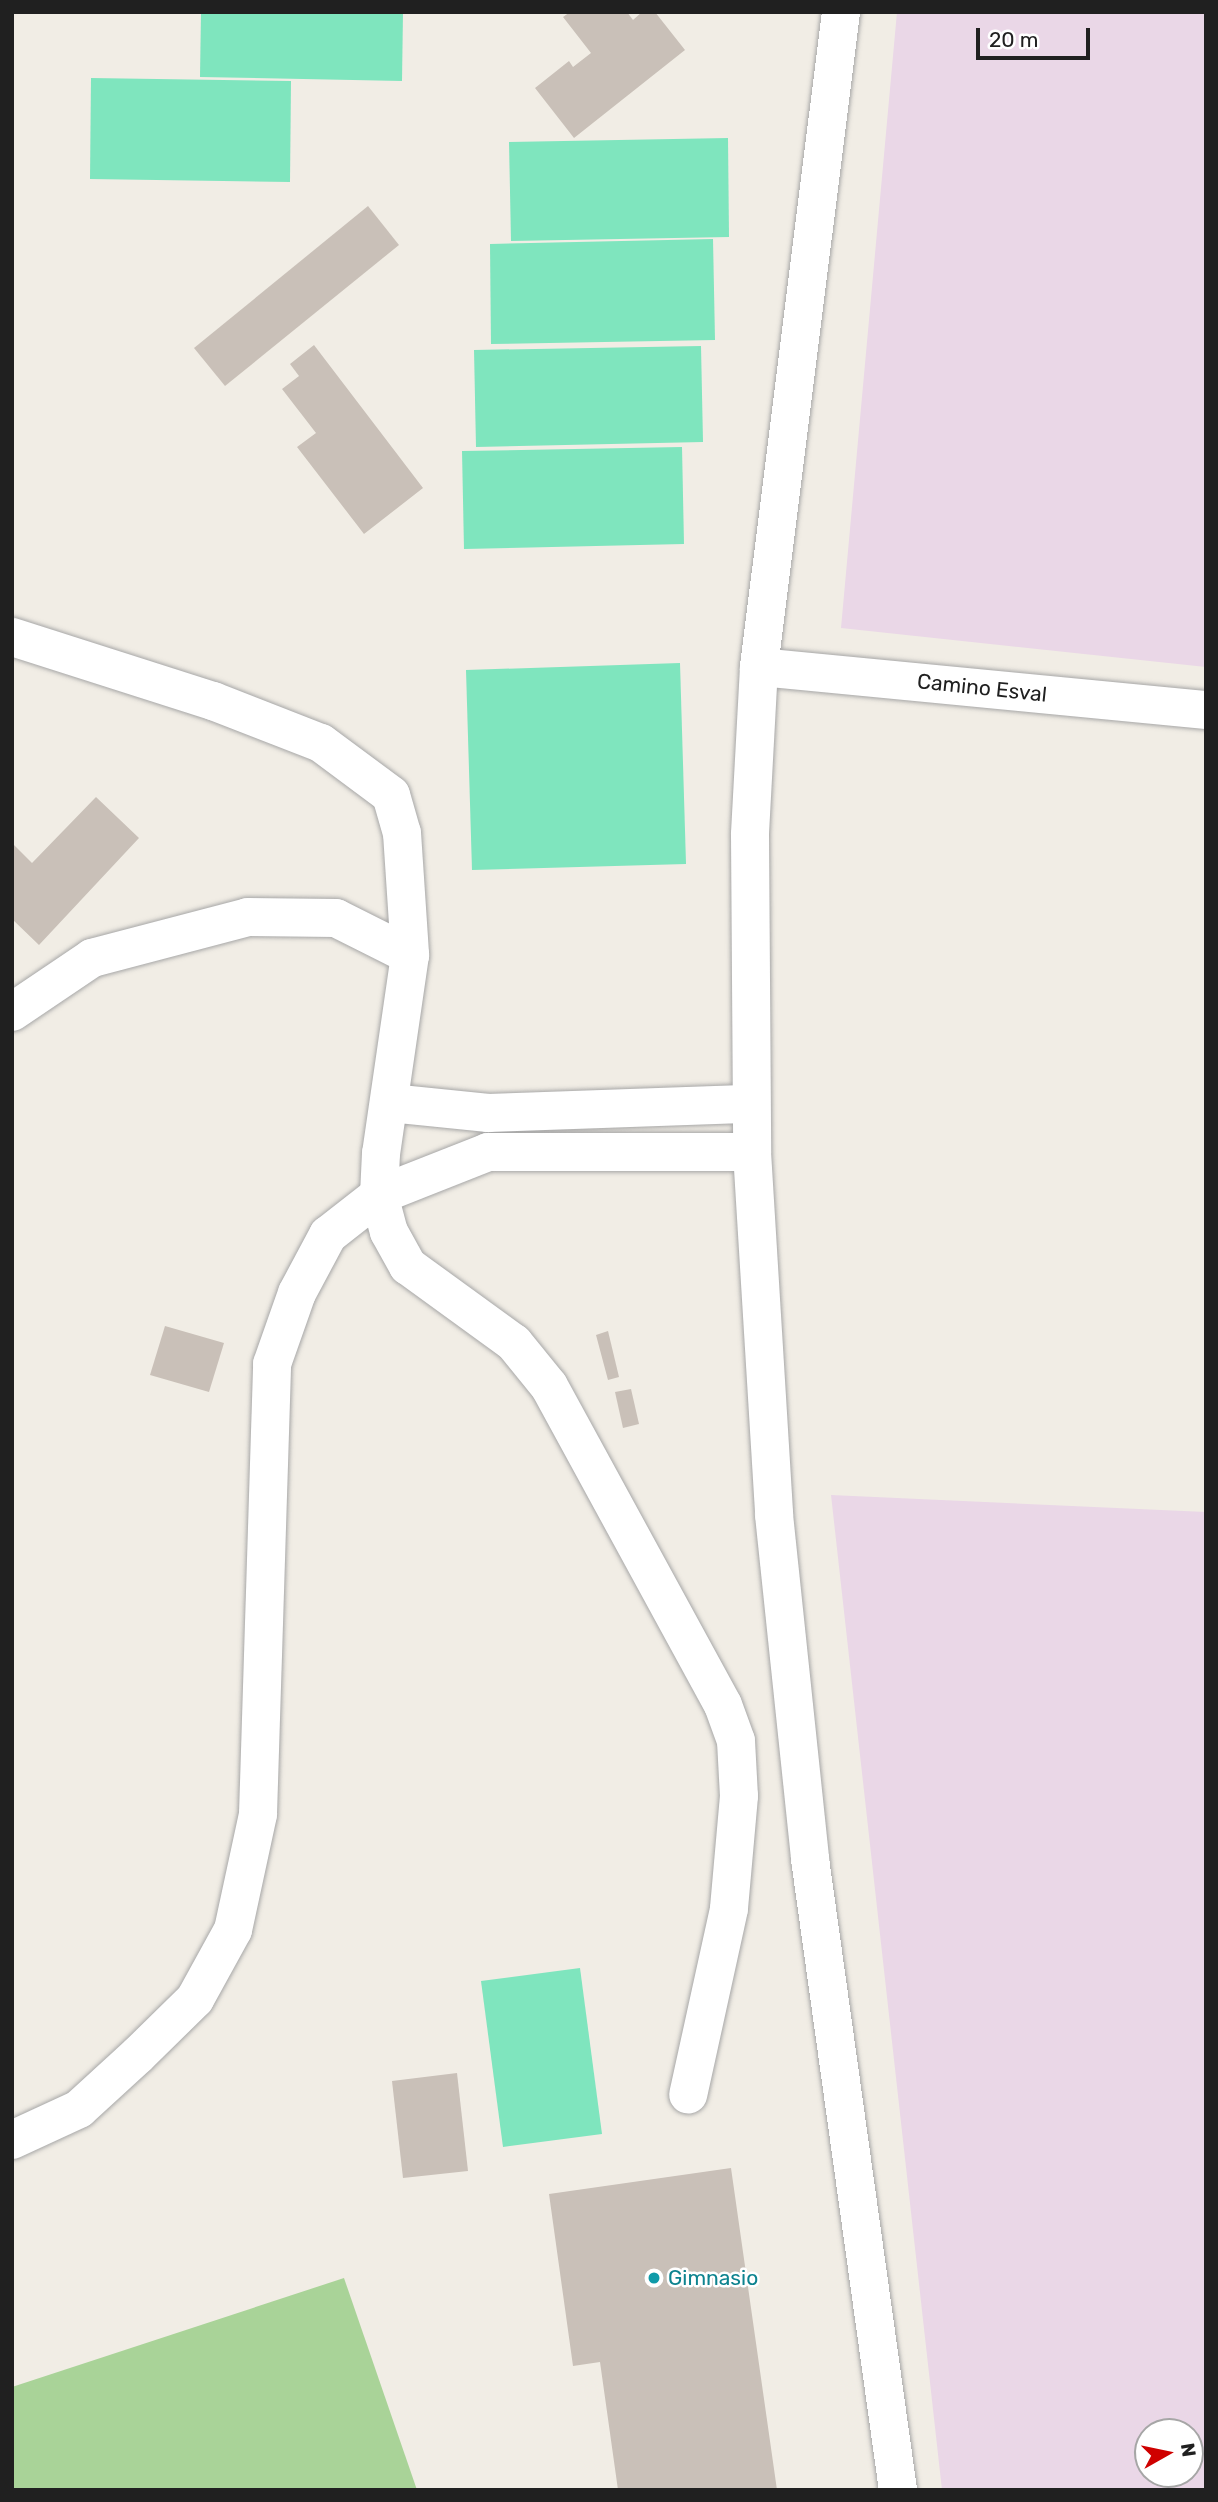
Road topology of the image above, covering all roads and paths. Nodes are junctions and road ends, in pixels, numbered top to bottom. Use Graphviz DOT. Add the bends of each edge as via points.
graph roads {
  1 [pos="841,12"];
  2 [pos="12,636"];
  3 [pos="759,667"];
  4 [pos="1206,710"];
  5 [pos="410,955"];
  6 [pos="12,1012"];
  7 [pos="390,1103"];
  8 [pos="751,1104"];
  9 [pos="752,1152"];
  10 [pos="379,1195"];
  11 [pos="688,2095"];
  12 [pos="12,2140"];
  13 [pos="898,2490"];
  1 -- 3 [label="street"];
  2 -- 5 [label="street" via="213,701 321,743 391,795 402,833"];
  3 -- 4 [label="street, Camino Esval"];
  3 -- 8 [label="street" via="750,835"];
  5 -- 6 [label="street" via="336,919 248,917 92,958"];
  5 -- 7 [label="street"];
  7 -- 8 [label="street" via="488,1113"];
  7 -- 10 [label="street"];
  8 -- 9 [label="street"];
  9 -- 10 [label="street" via="488,1153"];
  9 -- 13 [label="street" via="774,1515 810,1859"];
  10 -- 11 [label="street" via="388,1232 408,1266 514,1343 549,1387 723,1705 736,1741 739,1796 729,1909"];
  10 -- 12 [label="street" via="328,1235 298,1293 272,1364 258,1814 233,1930 195,1999 138,2055 79,2109"];
}
